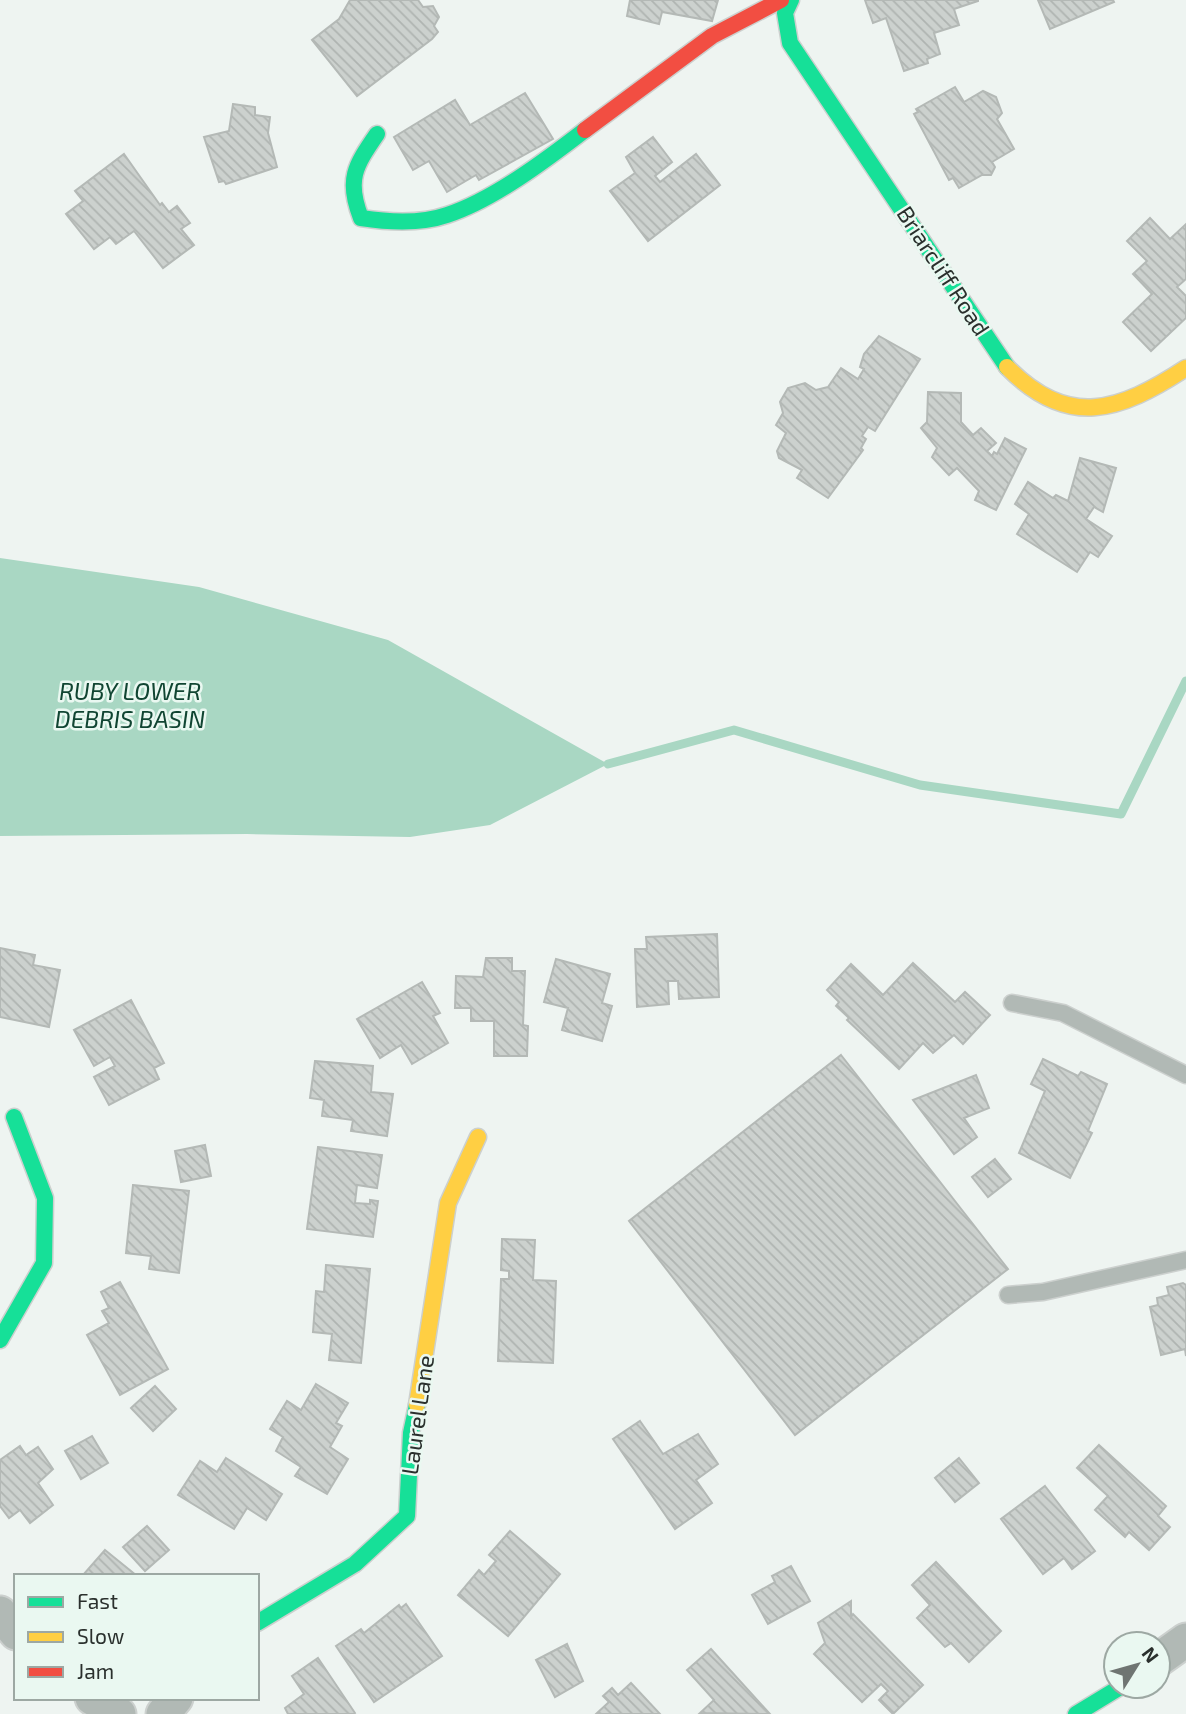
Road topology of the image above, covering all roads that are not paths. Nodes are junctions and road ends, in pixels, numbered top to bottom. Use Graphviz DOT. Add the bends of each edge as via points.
graph roads {
  1 [pos="781,0"];
  2 [pos="791,0"];
  3 [pos="377,134"];
  4 [pos="1186,368"];
  5 [pos="1012,1003"];
  6 [pos="1186,1076"];
  7 [pos="14,1117"];
  8 [pos="478,1138"];
  9 [pos="1186,1259"];
  10 [pos="1008,1295"];
  11 [pos="0,1340"];
  12 [pos="0,1613"];
  13 [pos="259,1622"];
  14 [pos="14,1630"];
  15 [pos="1102,1698"];
  16 [pos="95,1700"];
  17 [pos="174,1700"];
  18 [pos="119,1714"];
  19 [pos="163,1714"];
  20 [pos="1076,1714"];
  1 -- 3 [label="street" via="712,36 543,162 446,216 388,222 361,218 353,201 352,169"];
  2 -- 4 [label="street, Briarcliff Road" via="785,13 790,43 1000,360 1025,388 1062,408 1089,411 1127,400"];
  5 -- 6 [label="lane" via="1063,1013"];
  7 -- 11 [label="street" via="45,1198 44,1263"];
  8 -- 13 [label="street, Laurel Lane" via="448,1203 411,1433 407,1516 355,1564"];
  9 -- 10 [label="lane" via="1043,1292"];
  12 -- 14 [label="street"];
  15 -- 20 [label="street"];
  16 -- 18 [label="street"];
  17 -- 19 [label="street"];
}
